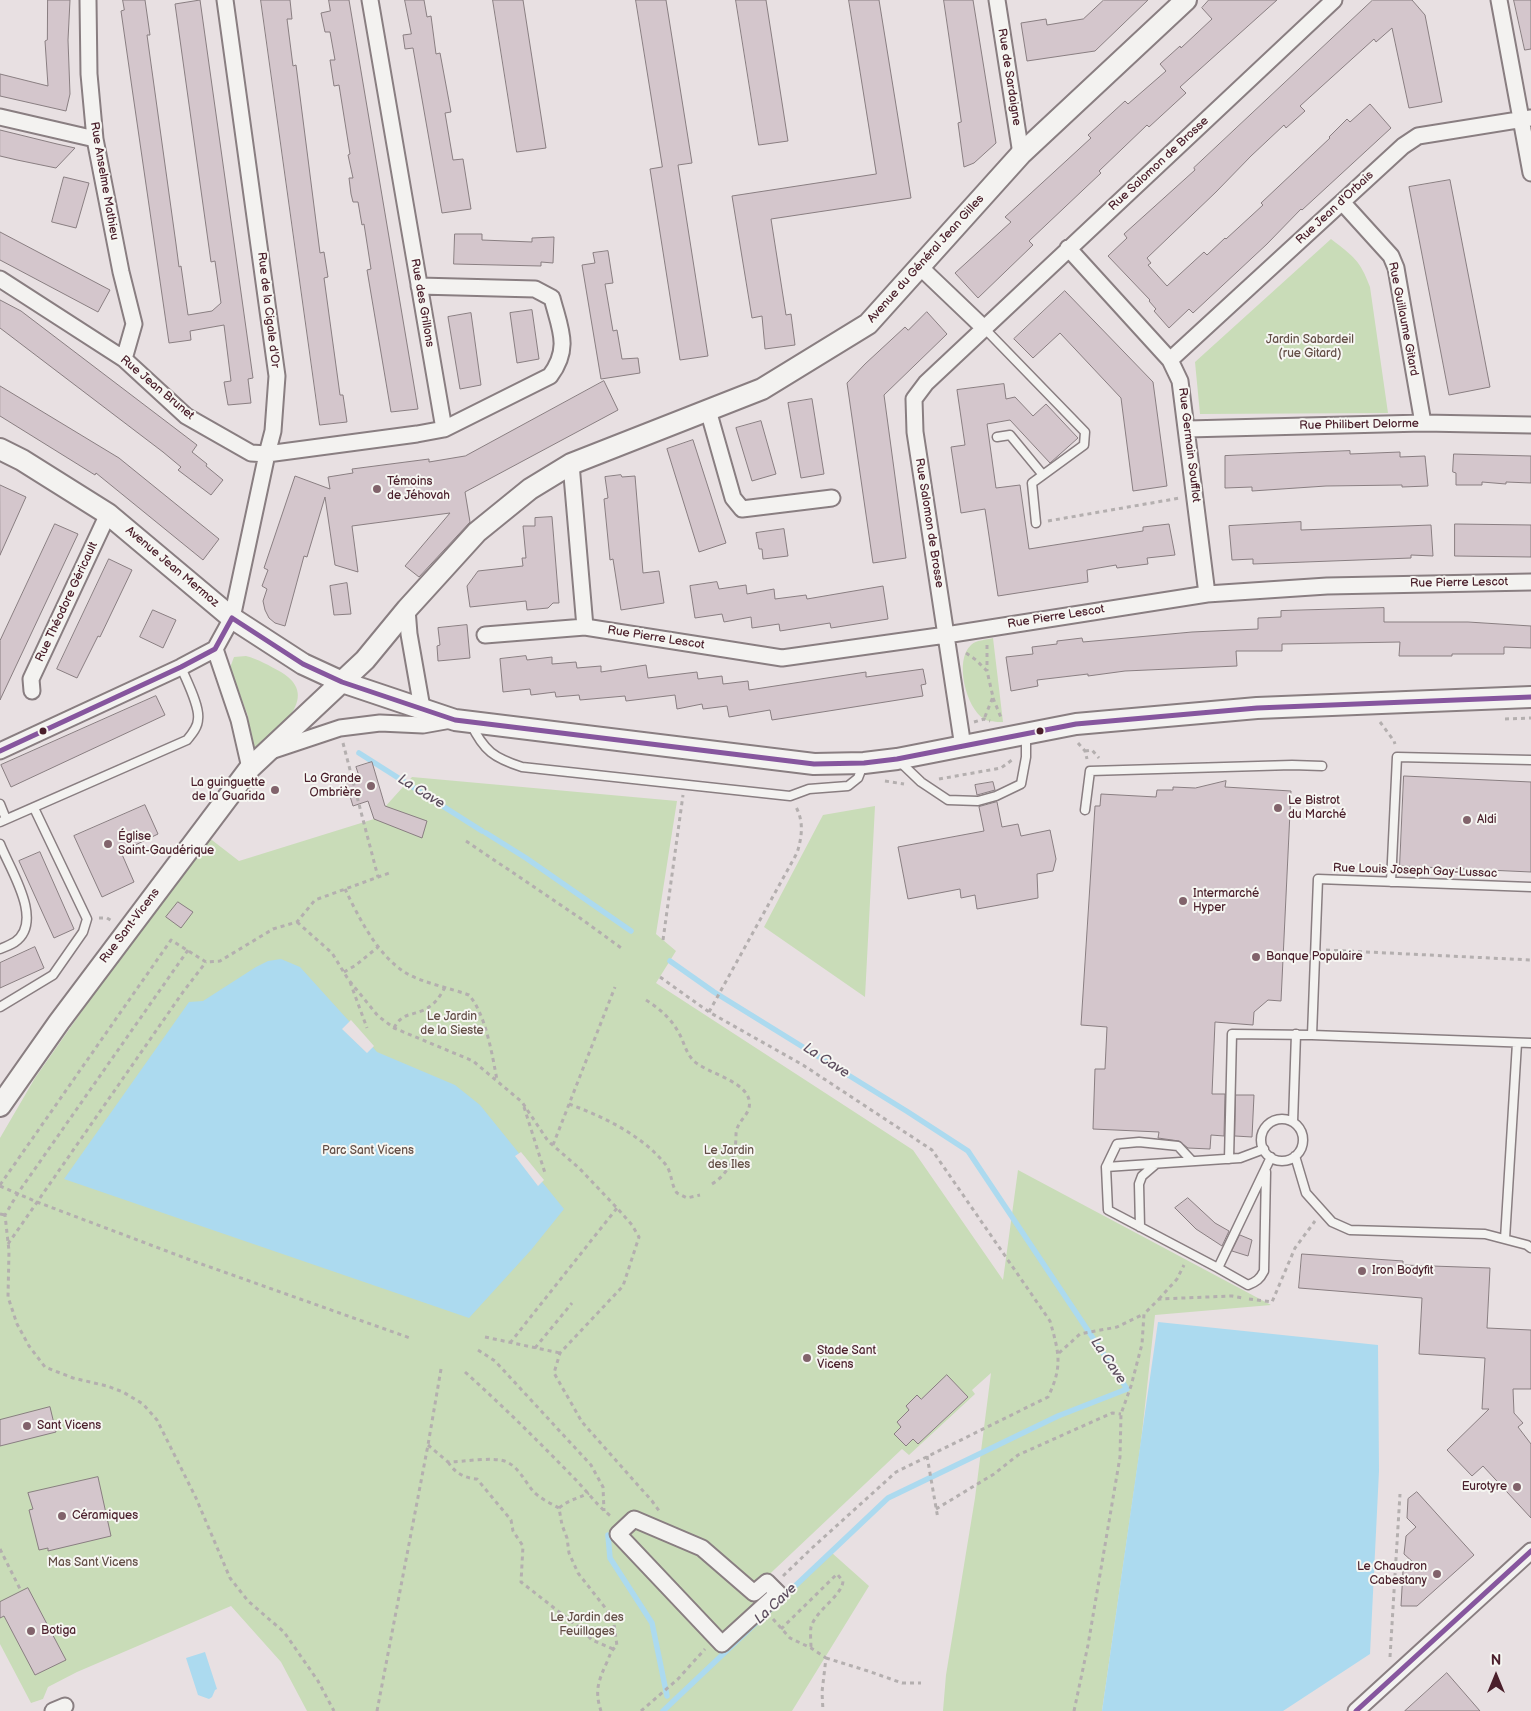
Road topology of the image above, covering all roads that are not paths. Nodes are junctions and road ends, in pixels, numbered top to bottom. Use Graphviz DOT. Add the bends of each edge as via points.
graph roads {
  1 [pos="88,0"];
  2 [pos="225,0"];
  3 [pos="370,0"];
  4 [pos="997,0"];
  5 [pos="1186,0"];
  6 [pos="1334,0"];
  7 [pos="1499,0"];
  8 [pos="0,117"];
  9 [pos="1526,119"];
  10 [pos="95,139"];
  11 [pos="1021,154"];
  12 [pos="1531,173"];
  13 [pos="1342,202"];
  14 [pos="1068,248"];
  15 [pos="919,266"];
  16 [pos="0,279"];
  17 [pos="419,286"];
  18 [pos="985,329"];
  19 [pos="124,359"];
  20 [pos="1170,360"];
  21 [pos="708,410"];
  22 [pos="1423,423"];
  23 [pos="1531,425"];
  24 [pos="444,428"];
  25 [pos="1187,429"];
  26 [pos="997,437"];
  27 [pos="0,449"];
  28 [pos="267,454"];
  29 [pos="571,464"];
  30 [pos="1043,475"];
  31 [pos="832,498"];
  32 [pos="108,514"];
  33 [pos="1036,523"];
  34 [pos="1531,582"];
  35 [pos="1207,594"];
  36 [pos="407,609"];
  37 [pos="232,618"];
  38 [pos="585,628"];
  39 [pos="485,635"];
  40 [pos="946,635"];
  41 [pos="215,649"];
  42 [pos="181,667"];
  43 [pos="342,682"];
  44 [pos="32,691"];
  45 [pos="1531,697"];
  46 [pos="422,708"];
  47 [pos="463,721"];
  48 [pos="1026,734"];
  49 [pos="963,747"];
  50 [pos="0,750"];
  51 [pos="268,752"];
  52 [pos="897,759"];
  53 [pos="1531,760"];
  54 [pos="871,762"];
  55 [pos="1322,766"];
  56 [pos="250,768"];
  57 [pos="0,804"];
  58 [pos="34,808"];
  59 [pos="1085,810"];
  60 [pos="3,821"];
  61 [pos="0,844"];
  62 [pos="1391,882"];
  63 [pos="1531,887"];
  64 [pos="0,949"];
  65 [pos="0,1007"];
  66 [pos="1296,1034"];
  67 [pos="1312,1035"];
  68 [pos="1517,1043"];
  69 [pos="1531,1043"];
  70 [pos="0,1106"];
  71 [pos="1293,1122"];
  72 [pos="1264,1149"];
  73 [pos="1295,1156"];
  74 [pos="1271,1157"];
  75 [pos="1229,1159"];
  76 [pos="1192,1161"];
  77 [pos="1156,1164"];
  78 [pos="1106,1167"];
  79 [pos="1266,1168"];
  80 [pos="1140,1227"];
  81 [pos="1505,1240"];
  82 [pos="1531,1248"];
  83 [pos="1218,1268"];
  84 [pos="1531,1551"];
  85 [pos="772,1587"];
  86 [pos="1356,1711"];
  1 -- 10 [label="street, Rue Anselme Mathieu" via="89,74"];
  2 -- 28 [label="street, Rue de la Cigale d'Or" via="277,376 273,431"];
  3 -- 17 [label="street, Rue des Grillons"];
  4 -- 11 [label="street, Rue de Sardaigne"];
  5 -- 11 [label="main road, Avenue du Général Jean Gilles"];
  6 -- 14 [label="street, Rue Salomon de Brosse"];
  7 -- 9 [label="street"];
  8 -- 10 [label="street"];
  9 -- 12 [label="street"];
  9 -- 13 [label="street, Rue Jean d'Orbais" via="1418,136"];
  10 -- 19 [label="street, Rue Anselme Mathieu" via="120,272 134,324"];
  11 -- 15 [label="main road, Avenue du Général Jean Gilles"];
  13 -- 20 [label="street, Rue Jean d'Orbais"];
  13 -- 22 [label="street, Rue Guillaume Gitard" via="1391,256 1396,268"];
  14 -- 18 [label="street, Rue Salomon de Brosse"];
  14 -- 20 [label="street, Rue Germain Soufflot"];
  15 -- 18 [label="street"];
  15 -- 21 [label="main road, Avenue du Général Jean Gilles" via="868,324 762,389"];
  16 -- 19 [label="street, Rue Jean Brunet"];
  17 -- 24 [label="street, Rue des Grillons"];
  17 -- 24 [label="street" via="535,289 552,298 564,346 559,365 550,376"];
  18 -- 30 [label="lane" via="1085,432 1084,445"];
  18 -- 40 [label="street, Rue Salomon de Brosse" via="926,383 914,399 915,432"];
  19 -- 28 [label="street, Rue Jean Brunet" via="186,416 251,454"];
  20 -- 25 [label="street, Rue Germain Soufflot" via="1180,381"];
  21 -- 29 [label="main road, Avenue du Général Jean Gilles"];
  21 -- 31 [label="street" via="733,498 742,509"];
  22 -- 23 [label="street, Rue Philibert Delorme"];
  22 -- 25 [label="street, Rue Philibert Delorme"];
  24 -- 28 [label="street"];
  25 -- 35 [label="street, Rue Germain Soufflot"];
  26 -- 30 [label="lane" via="1010,435"];
  27 -- 32 [label="main road, Avenue Jean Mermoz"];
  28 -- 37 [label="street, Rue de la Cigale d'Or"];
  29 -- 36 [label="main road, Avenue du Général Jean Gilles" via="530,489 477,532"];
  29 -- 38 [label="street"];
  30 -- 33 [label="lane" via="1032,483"];
  32 -- 37 [label="main road, Avenue Jean Mermoz"];
  32 -- 44 [label="street, Rue Théodore Géricault" via="31,679"];
  34 -- 35 [label="street, Rue Pierre Lescot" via="1326,586"];
  35 -- 40 [label="street, Rue Pierre Lescot"];
  36 -- 43 [label="main road, Avenue du Général Jean Gilles" via="365,660"];
  36 -- 46 [label="street"];
  37 -- 41 [label="street, Rue de la Cigale d'Or"];
  37 -- 43 [label="main road, Avenue Jean Mermoz" via="303,664"];
  38 -- 39 [label="street, Rue Pierre Lescot"];
  38 -- 40 [label="street, Rue Pierre Lescot" via="782,658"];
  40 -- 49 [label="street, Rue Salomon de Brosse"];
  41 -- 42 [label="street"];
  41 -- 56 [label="street" via="239,720"];
  42 -- 50 [label="street"];
  42 -- 58 [label="lane" via="198,711 198,720 187,740"];
  43 -- 46 [label="main road, Avenue Jean Mermoz"];
  43 -- 51 [label="main road, Rue Sant-Vicens"];
  45 -- 48 [label="main road, Avenue Jean Mermoz" via="1257,708 1076,724"];
  46 -- 47 [label="main road, Avenue Jean Mermoz"];
  47 -- 51 [label="street, Rue Sant-Vicens" via="422,725 380,723 340,728"];
  47 -- 54 [label="main road, Avenue Jean Mermoz" via="814,764"];
  47 -- 54 [label="lane" via="489,752 522,767 790,796 808,790 848,786"];
  48 -- 49 [label="main road, Avenue Jean Mermoz"];
  48 -- 52 [label="lane" via="1021,784 978,801 948,800 920,782"];
  49 -- 52 [label="main road, Avenue Jean Mermoz"];
  51 -- 56 [label="main road, Rue Sant-Vicens"];
  52 -- 54 [label="main road, Avenue Jean Mermoz"];
  53 -- 62 [label="lane" via="1396,758"];
  55 -- 59 [label="lane" via="1292,764 1090,771"];
  56 -- 70 [label="main road, Rue Sant-Vicens" via="58,1022"];
  57 -- 60 [label="lane"];
  58 -- 60 [label="lane"];
  58 -- 65 [label="lane" via="87,919 83,932 53,975"];
  61 -- 64 [label="lane" via="24,897 27,915 24,930 16,942"];
  62 -- 63 [label="lane, Rue Louis Joseph Gay-Lussac"];
  62 -- 67 [label="lane, Rue Louis Joseph Gay-Lussac" via="1318,879"];
  66 -- 67 [label="lane"];
  66 -- 71 [label="lane"];
  66 -- 75 [label="lane" via="1232,1034"];
  67 -- 68 [label="lane"];
  68 -- 69 [label="lane"];
  68 -- 81 [label="lane"];
  71 -- 72 [label="lane" via="1280,1119 1268,1124 1262,1136"];
  71 -- 73 [label="lane" via="1302,1132 1303,1139"];
  72 -- 74 [label="lane"];
  72 -- 75 [label="lane"];
  73 -- 74 [label="lane" via="1283,1160"];
  73 -- 81 [label="lane" via="1306,1193 1332,1222 1350,1230 1485,1234"];
  74 -- 79 [label="lane"];
  75 -- 76 [label="lane"];
  76 -- 77 [label="lane"];
  76 -- 78 [label="lane" via="1178,1146 1139,1142 1117,1144"];
  77 -- 78 [label="lane"];
  77 -- 80 [label="lane" via="1142,1176 1139,1184"];
  78 -- 80 [label="lane" via="1108,1210"];
  79 -- 83 [label="lane"];
  79 -- 83 [label="lane" via="1262,1277 1248,1285"];
  80 -- 83 [label="lane"];
  81 -- 82 [label="lane"];
  84 -- 86 [label="street"];
  85 -- 85 [label="street" via="767,1582 754,1593 702,1548 634,1519 618,1534 722,1644 778,1593"];
}
